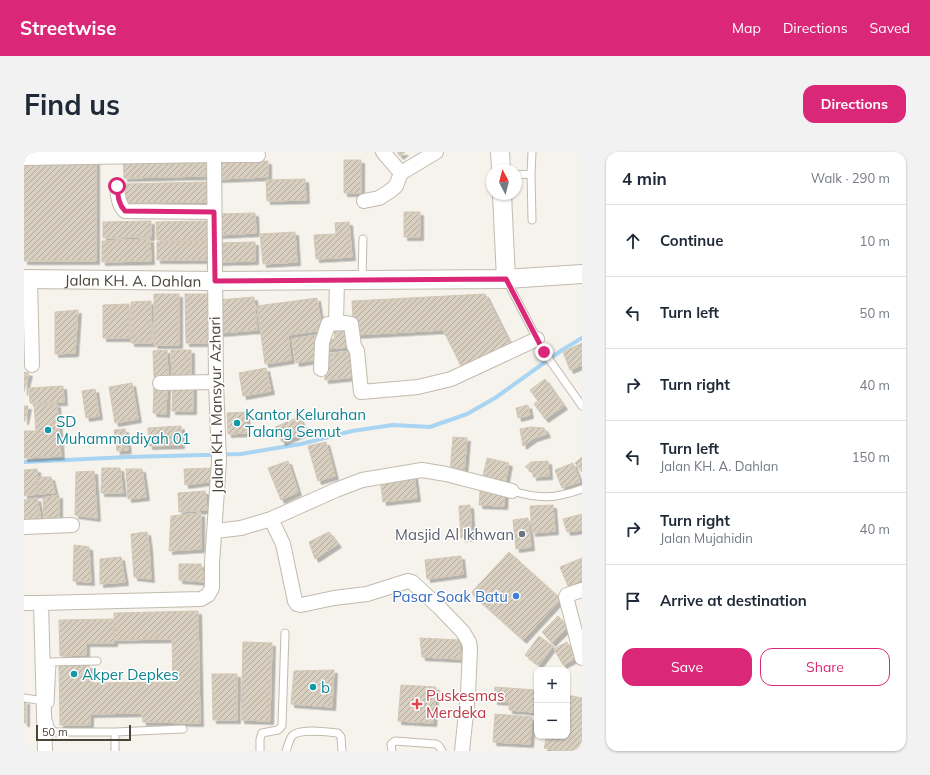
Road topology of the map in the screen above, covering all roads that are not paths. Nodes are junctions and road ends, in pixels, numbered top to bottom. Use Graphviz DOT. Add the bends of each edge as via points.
graph roads {
  1 [pos="383,152"];
  2 [pos="436,152"];
  3 [pos="500,152"];
  4 [pos="532,152"];
  5 [pos="214,153"];
  6 [pos="258,155"];
  7 [pos="24,158"];
  8 [pos="501,164"];
  9 [pos="401,173"];
  10 [pos="531,174"];
  11 [pos="522,175"];
  12 [pos="117,186"];
  13 [pos="502,200"];
  14 [pos="364,202"];
  15 [pos="214,212"];
  16 [pos="532,220"];
  17 [pos="363,239"];
  18 [pos="582,274"];
  19 [pos="27,279"];
  20 [pos="506,279"];
  21 [pos="337,280"];
  22 [pos="362,280"];
  23 [pos="215,281"];
  24 [pos="336,323"];
  25 [pos="537,339"];
  26 [pos="32,366"];
  27 [pos="320,369"];
  28 [pos="216,382"];
  29 [pos="160,383"];
  30 [pos="582,406"];
  31 [pos="582,489"];
  32 [pos="512,491"];
  33 [pos="271,519"];
  34 [pos="72,525"];
  35 [pos="24,527"];
  36 [pos="215,531"];
  37 [pos="582,590"];
  38 [pos="24,592"];
  39 [pos="33,603"];
  40 [pos="285,633"];
  41 [pos="582,658"];
  42 [pos="47,662"];
  43 [pos="97,662"];
  44 [pos="24,698"];
  45 [pos="44,701"];
  46 [pos="183,729"];
  47 [pos="115,732"];
  48 [pos="45,751"];
  49 [pos="115,751"];
  50 [pos="260,751"];
  51 [pos="286,751"];
  52 [pos="342,751"];
  53 [pos="392,751"];
  54 [pos="442,751"];
  55 [pos="462,751"];
  1 -- 9 [label="street"];
  2 -- 9 [label="street"];
  3 -- 8 [label="street"];
  4 -- 10 [label="lane"];
  5 -- 6 [label="street"];
  5 -- 7 [label="street"];
  5 -- 15 [label="street, Jalan KH. Mansyur Azhari"];
  9 -- 14 [label="street" via="396,186 390,191 379,198"];
  10 -- 11 [label="lane"];
  10 -- 16 [label="lane"];
  12 -- 15 [label="street" via="118,199 125,211"];
  13 -- 20 [label="street"];
  15 -- 23 [label="street, Jalan KH. Mansyur Azhari"];
  17 -- 22 [label="lane"];
  18 -- 20 [label="street, Jalan KH. A. Dahlan"];
  19 -- 23 [label="street, Jalan KH. A. Dahlan"];
  19 -- 26 [label="street"];
  20 -- 22 [label="street, Jalan KH. A. Dahlan"];
  20 -- 25 [label="lane"];
  21 -- 22 [label="street, Jalan KH. A. Dahlan"];
  21 -- 23 [label="street, Jalan KH. A. Dahlan"];
  21 -- 24 [label="street"];
  23 -- 28 [label="street, Jalan KH. Mansyur Azhari"];
  24 -- 25 [label="street" via="351,324 361,392 418,386 451,379"];
  24 -- 27 [label="street" via="328,324 322,343"];
  25 -- 30 [label="lane"];
  28 -- 29 [label="street"];
  28 -- 36 [label="street, Jalan KH. Mansyur Azhari" via="220,461"];
  31 -- 32 [label="lane" via="551,497"];
  32 -- 33 [label="street" via="422,470 362,480"];
  33 -- 36 [label="street" via="241,528"];
  33 -- 55 [label="street" via="283,544 297,604 367,594 408,581 439,607 465,634 470,649"];
  34 -- 35 [label="street"];
  36 -- 39 [label="street, Jalan KH. Mansyur Azhari" via="212,588 208,595 201,599"];
  37 -- 41 [label="street" via="566,597"];
  38 -- 39 [label="street"];
  39 -- 42 [label="street"];
  40 -- 50 [label="lane" via="282,726 278,730 262,733"];
  42 -- 43 [label="lane"];
  42 -- 45 [label="street"];
  42 -- 47 [label="lane" via="49,725 52,730"];
  44 -- 45 [label="lane"];
  45 -- 48 [label="street"];
  46 -- 47 [label="lane"];
  47 -- 49 [label="lane"];
  51 -- 52 [label="lane" via="291,737 301,731 338,732"];
  53 -- 54 [label="lane" via="391,744 395,741 436,744"];
}
